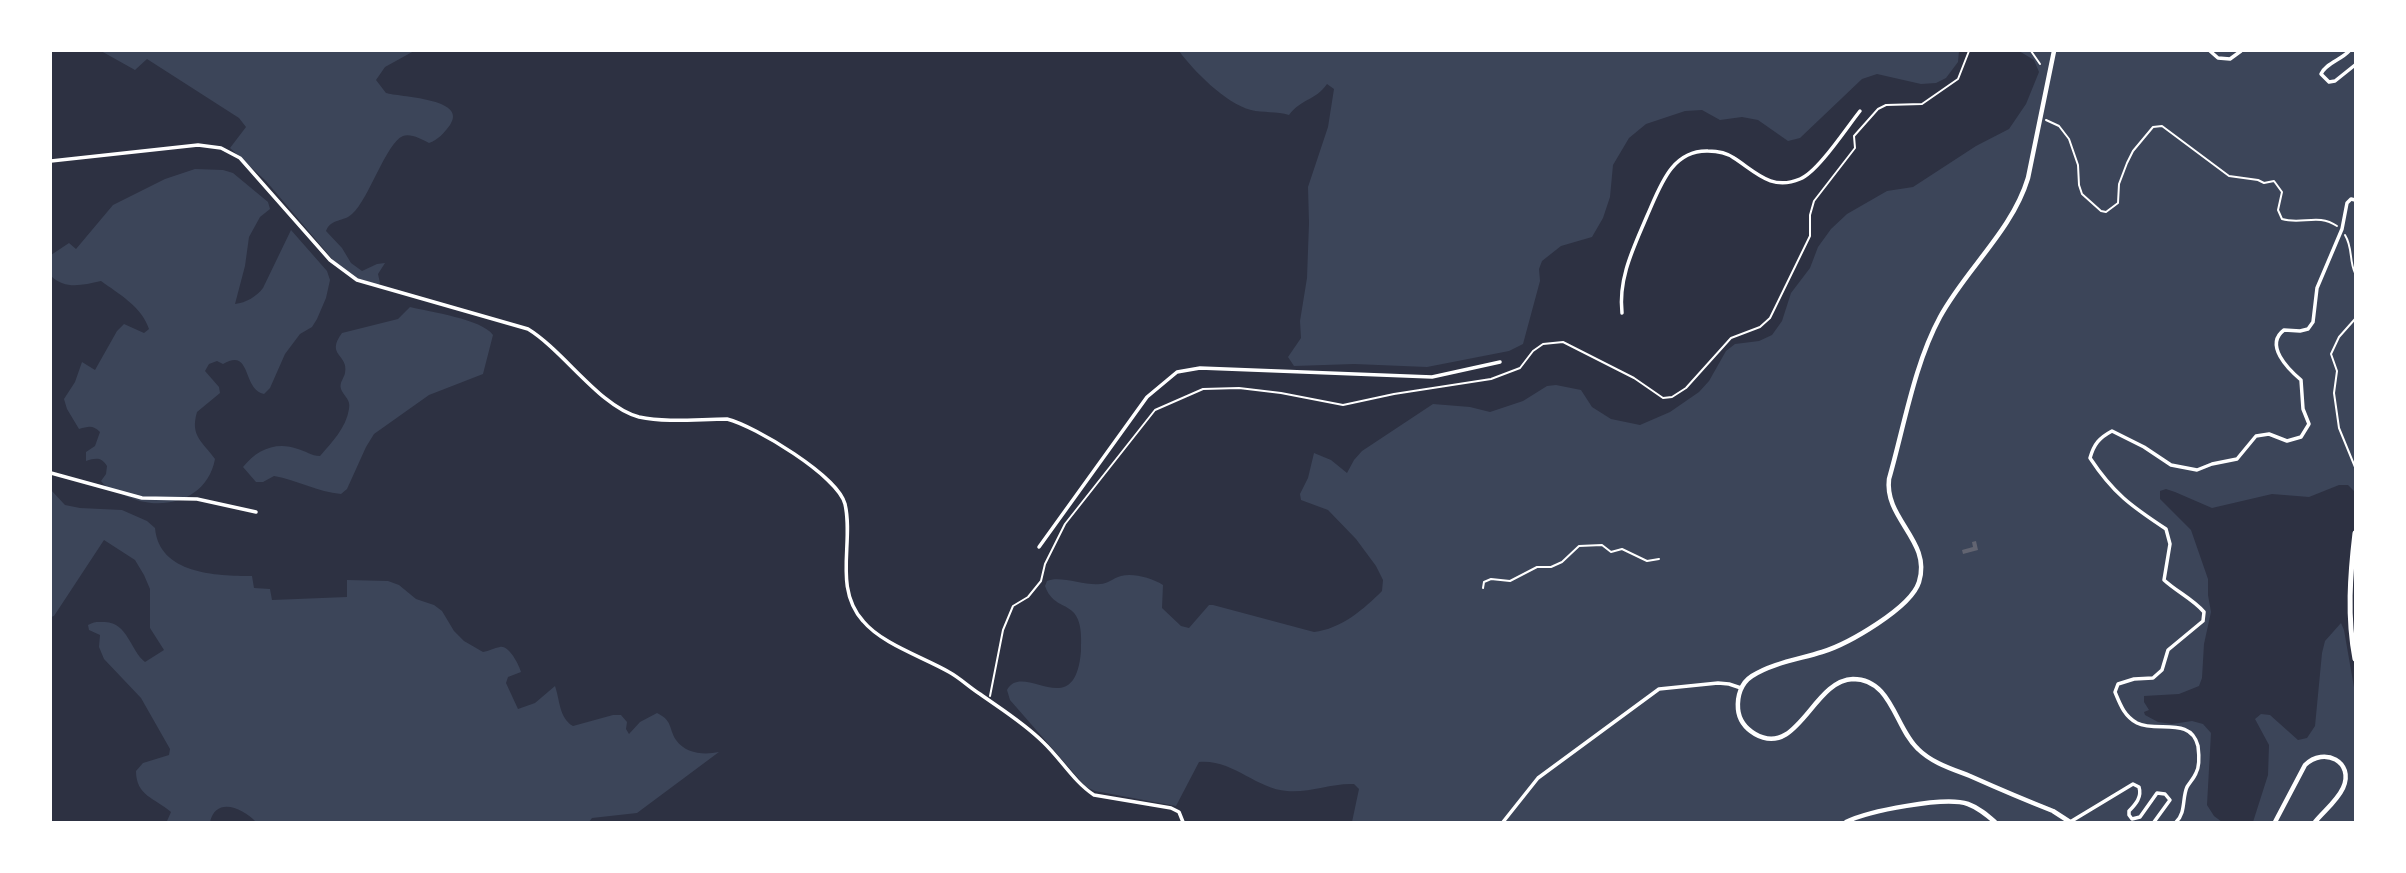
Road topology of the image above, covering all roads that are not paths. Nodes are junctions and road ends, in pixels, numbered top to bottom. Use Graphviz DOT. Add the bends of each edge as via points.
graph roads {
  1 [pos="2054,51"];
  2 [pos="2210,51"];
  3 [pos="2241,51"];
  4 [pos="2349,51"];
  5 [pos="2355,65"];
  6 [pos="1860,111"];
  7 [pos="51,161"];
  8 [pos="2355,200"];
  9 [pos="1622,313"];
  10 [pos="1500,362"];
  11 [pos="51,473"];
  12 [pos="256,512"];
  13 [pos="2355,533"];
  14 [pos="1039,547"];
  15 [pos="2355,659"];
  16 [pos="1741,688"];
  17 [pos="1183,822"];
  18 [pos="1503,822"];
  19 [pos="1846,822"];
  20 [pos="1996,822"];
  21 [pos="2070,822"];
  22 [pos="2154,822"];
  23 [pos="2176,822"];
  24 [pos="2274,822"];
  25 [pos="2315,822"];
  1 -- 16 [label="main road" via="2021,197 1929,340 1889,479 1893,509 1919,551 1921,575 1915,591 1905,604 1841,644 1753,675"];
  2 -- 3 [label="street" via="2218,58 2230,59"];
  4 -- 5 [label="street" via="2321,74 2329,82 2335,81"];
  6 -- 9 [label="street" via="1812,171 1782,184 1768,182 1732,156 1697,151 1681,157 1662,181 1626,266"];
  7 -- 17 [label="street" via="198,145 232,152 330,260 357,280 528,330 632,414 738,422 821,474 841,492 846,515 845,582 864,624 952,673 1026,727 1094,795 1171,808"];
  8 -- 23 [label="street" via="2347,203 2342,229 2317,288 2313,322 2308,329 2278,334 2276,344 2285,367 2301,380 2309,424 2301,437 2256,436 2237,459 2197,470 2171,465 2112,431 2093,447 2090,458 2106,482 2128,504 2166,529 2170,544 2164,580 2204,612 2203,621 2168,650 2162,670 2153,678 2119,684 2115,692 2124,713 2137,723 2191,731 2196,741 2198,771 2186,788"];
  10 -- 14 [label="street" via="1432,377 1200,368 1177,372 1147,397"];
  11 -- 12 [label="street" via="142,498 197,499"];
  13 -- 15 [label="highway" via="2350,575"];
  16 -- 18 [label="street" via="1718,683 1659,689 1538,778"];
  16 -- 21 [label="main road" via="1739,712 1745,727 1758,736 1773,738 1796,727 1822,695 1840,682 1869,683 1883,693 1908,738 1926,756"];
  19 -- 20 [label="main road" via="1870,813 1947,802 1967,803"];
  21 -- 22 [label="street" via="2133,784 2141,793 2129,811 2132,819 2140,817 2157,793 2170,800"];
  24 -- 25 [label="main road" via="2305,765 2320,755 2338,761 2346,778"];
}
